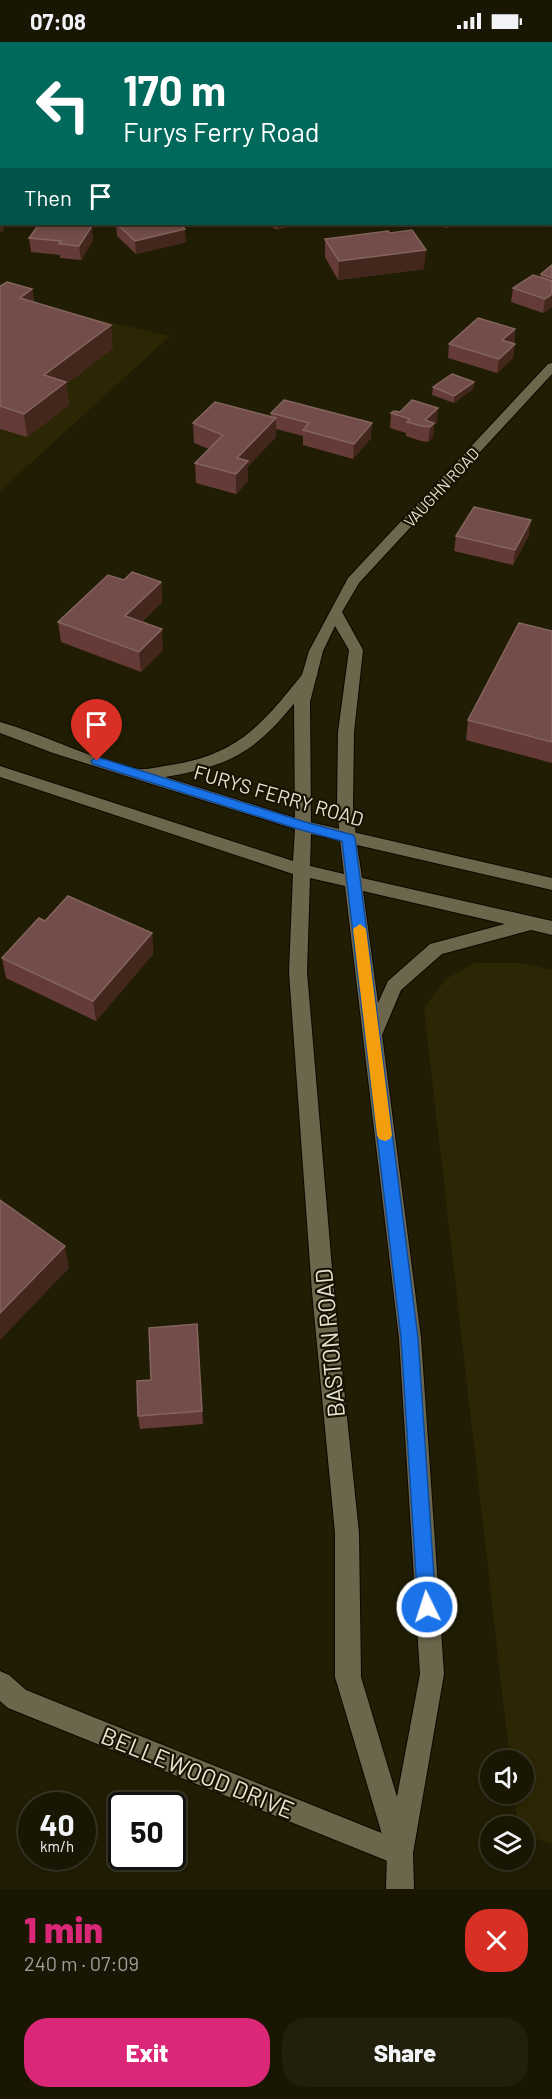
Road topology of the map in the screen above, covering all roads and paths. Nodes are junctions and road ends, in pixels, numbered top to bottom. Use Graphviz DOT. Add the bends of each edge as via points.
graph roads {
  1 [pos="552,367"];
  2 [pos="335,612"];
  3 [pos="310,674"];
  4 [pos="0,727"];
  5 [pos="0,771"];
  6 [pos="137,774"];
  7 [pos="303,826"];
  8 [pos="348,838"];
  9 [pos="301,870"];
  10 [pos="354,883"];
  11 [pos="552,884"];
  12 [pos="530,923"];
  13 [pos="552,928"];
  14 [pos="372,1036"];
  15 [pos="0,1684"];
  16 [pos="400,1853"];
  17 [pos="400,1889"];
  1 -- 2 [label="main road, VAUGHN ROAD" via="353,581"];
  2 -- 3 [label="main road, VAUGHN ROAD" via="316,651"];
  2 -- 8 [label="main road" via="356,650 346,732"];
  3 -- 6 [label="main road" via="269,725 226,756 179,771"];
  3 -- 7 [label="main road, VAUGHN ROAD" via="302,702"];
  4 -- 6 [label="main road, FURYS FERRY ROAD"];
  5 -- 9 [label="main road"];
  6 -- 7 [label="main road, FURYS FERRY ROAD"];
  7 -- 8 [label="main road, FURYS FERRY ROAD"];
  7 -- 9 [label="main road, BASTON ROAD"];
  8 -- 10 [label="main road, BASTON ROAD"];
  8 -- 11 [label="main road, FURYS FERRY ROAD"];
  9 -- 10 [label="main road"];
  9 -- 16 [label="main road, BASTON ROAD" via="298,972 347,1533 348,1677"];
  10 -- 12 [label="main road"];
  10 -- 14 [label="main road, BASTON ROAD"];
  12 -- 13 [label="main road"];
  12 -- 14 [label="main road" via="436,949 394,986"];
  14 -- 16 [label="main road, BASTON ROAD" via="410,1338 432,1674"];
  15 -- 16 [label="main road, BELLEWOOD DRIVE" via="17,1699"];
  16 -- 17 [label="main road, BASTON ROAD"];
}
